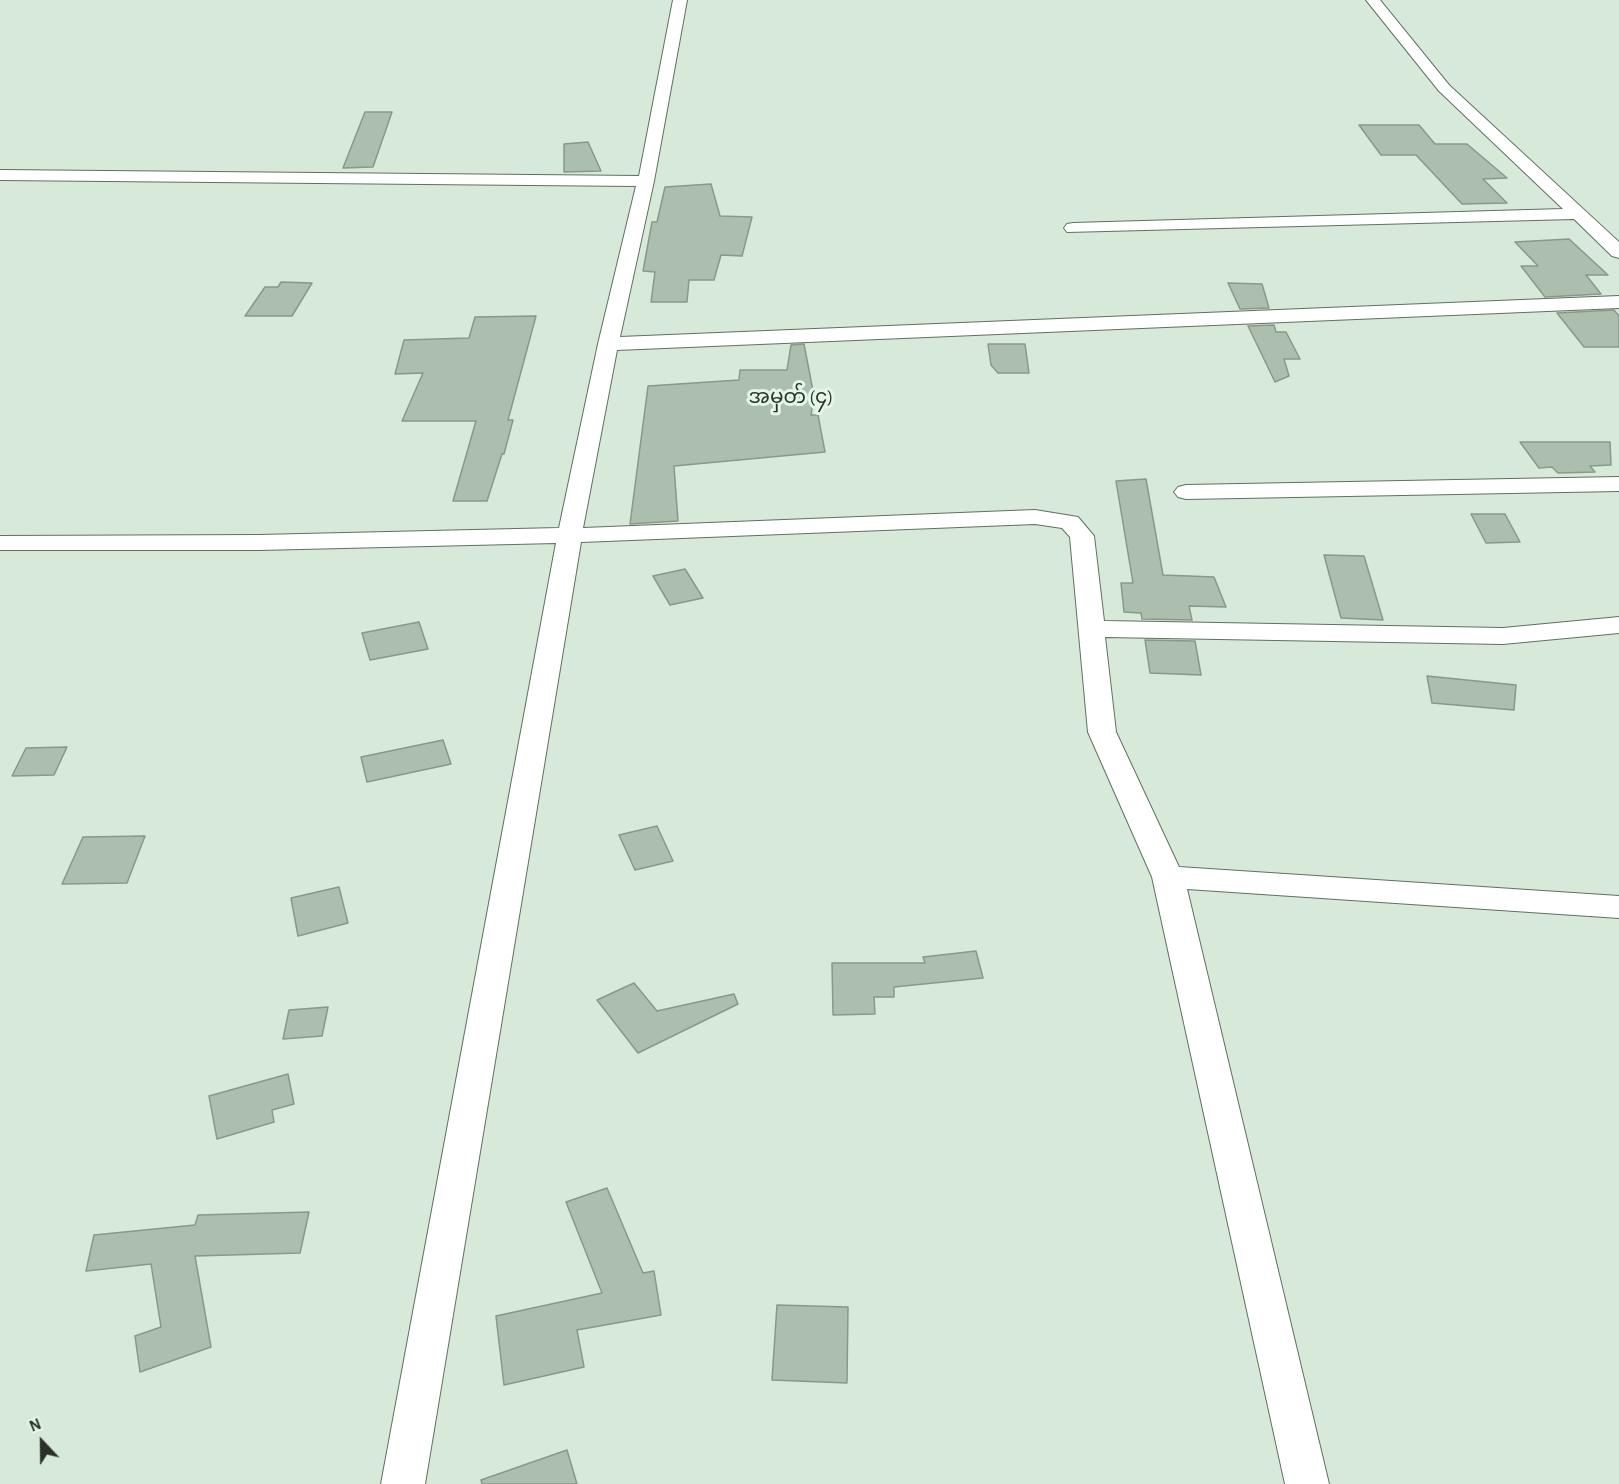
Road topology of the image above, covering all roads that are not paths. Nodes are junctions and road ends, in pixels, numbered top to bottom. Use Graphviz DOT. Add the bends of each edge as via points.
graph roads {
  1 [pos="680,0"];
  2 [pos="1373,0"];
  3 [pos="0,175"];
  4 [pos="646,181"];
  5 [pos="1581,214"];
  6 [pos="1073,228"];
  7 [pos="1619,252"];
  8 [pos="1619,302"];
  9 [pos="608,344"];
  10 [pos="1619,484"];
  11 [pos="1186,492"];
  12 [pos="570,537"];
  13 [pos="0,543"];
  14 [pos="1619,625"];
  15 [pos="1090,629"];
  16 [pos="1168,877"];
  17 [pos="1619,907"];
  18 [pos="403,1484"];
  19 [pos="1307,1484"];
  1 -- 4 [label="street"];
  2 -- 5 [label="street" via="1444,88"];
  3 -- 4 [label="street"];
  4 -- 9 [label="street"];
  5 -- 6 [label="street"];
  5 -- 7 [label="street"];
  8 -- 9 [label="street"];
  9 -- 12 [label="street"];
  10 -- 11 [label="street"];
  12 -- 13 [label="street" via="195,545"];
  12 -- 15 [label="street" via="1035,517 1070,522 1082,536"];
  12 -- 18 [label="street"];
  14 -- 15 [label="street" via="1503,636"];
  15 -- 16 [label="street" via="1102,732"];
  16 -- 17 [label="street"];
  16 -- 19 [label="street"];
}
